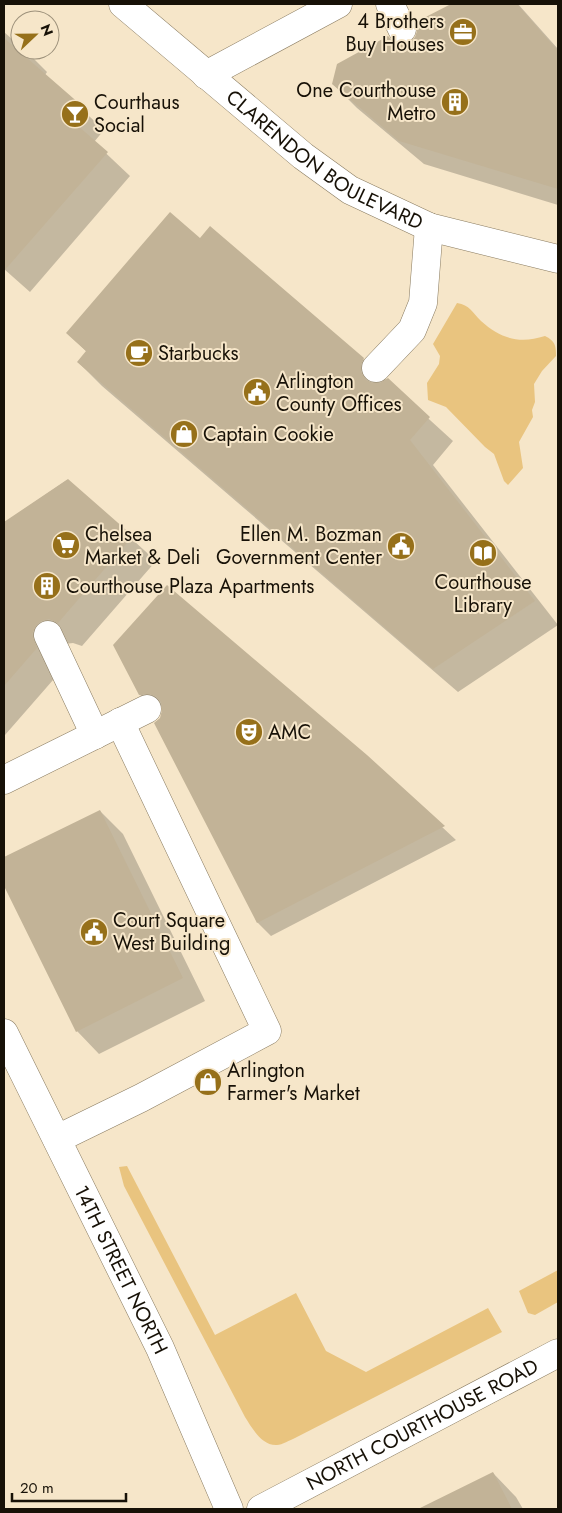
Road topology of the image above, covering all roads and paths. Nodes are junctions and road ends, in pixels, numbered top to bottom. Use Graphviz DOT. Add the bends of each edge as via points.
graph roads {
  1 [pos="123,4"];
  2 [pos="338,4"];
  3 [pos="390,4"];
  4 [pos="402,29"];
  5 [pos="206,75"];
  6 [pos="429,227"];
  7 [pos="558,259"];
  8 [pos="376,368"];
  9 [pos="48,635"];
  10 [pos="146,710"];
  11 [pos="120,722"];
  12 [pos="95,734"];
  13 [pos="4,780"];
  14 [pos="4,1033"];
  15 [pos="56,1139"];
  16 [pos="558,1354"];
  17 [pos="229,1509"];
  18 [pos="261,1509"];
  1 -- 5 [label="main road, CLARENDON BOULEVARD"];
  2 -- 5 [label="main road"];
  3 -- 4 [label="main road"];
  5 -- 6 [label="main road, CLARENDON BOULEVARD" via="303,156 350,190"];
  6 -- 7 [label="main road, CLARENDON BOULEVARD"];
  6 -- 8 [label="main road" via="423,303 412,330"];
  9 -- 12 [label="main road"];
  10 -- 11 [label="main road"];
  11 -- 12 [label="main road"];
  11 -- 15 [label="main road" via="267,1031"];
  12 -- 13 [label="main road"];
  14 -- 15 [label="main road, 14TH STREET NORTH"];
  15 -- 17 [label="main road, 14TH STREET NORTH" via="160,1348"];
  16 -- 18 [label="main road, NORTH COURTHOUSE ROAD"];
}
